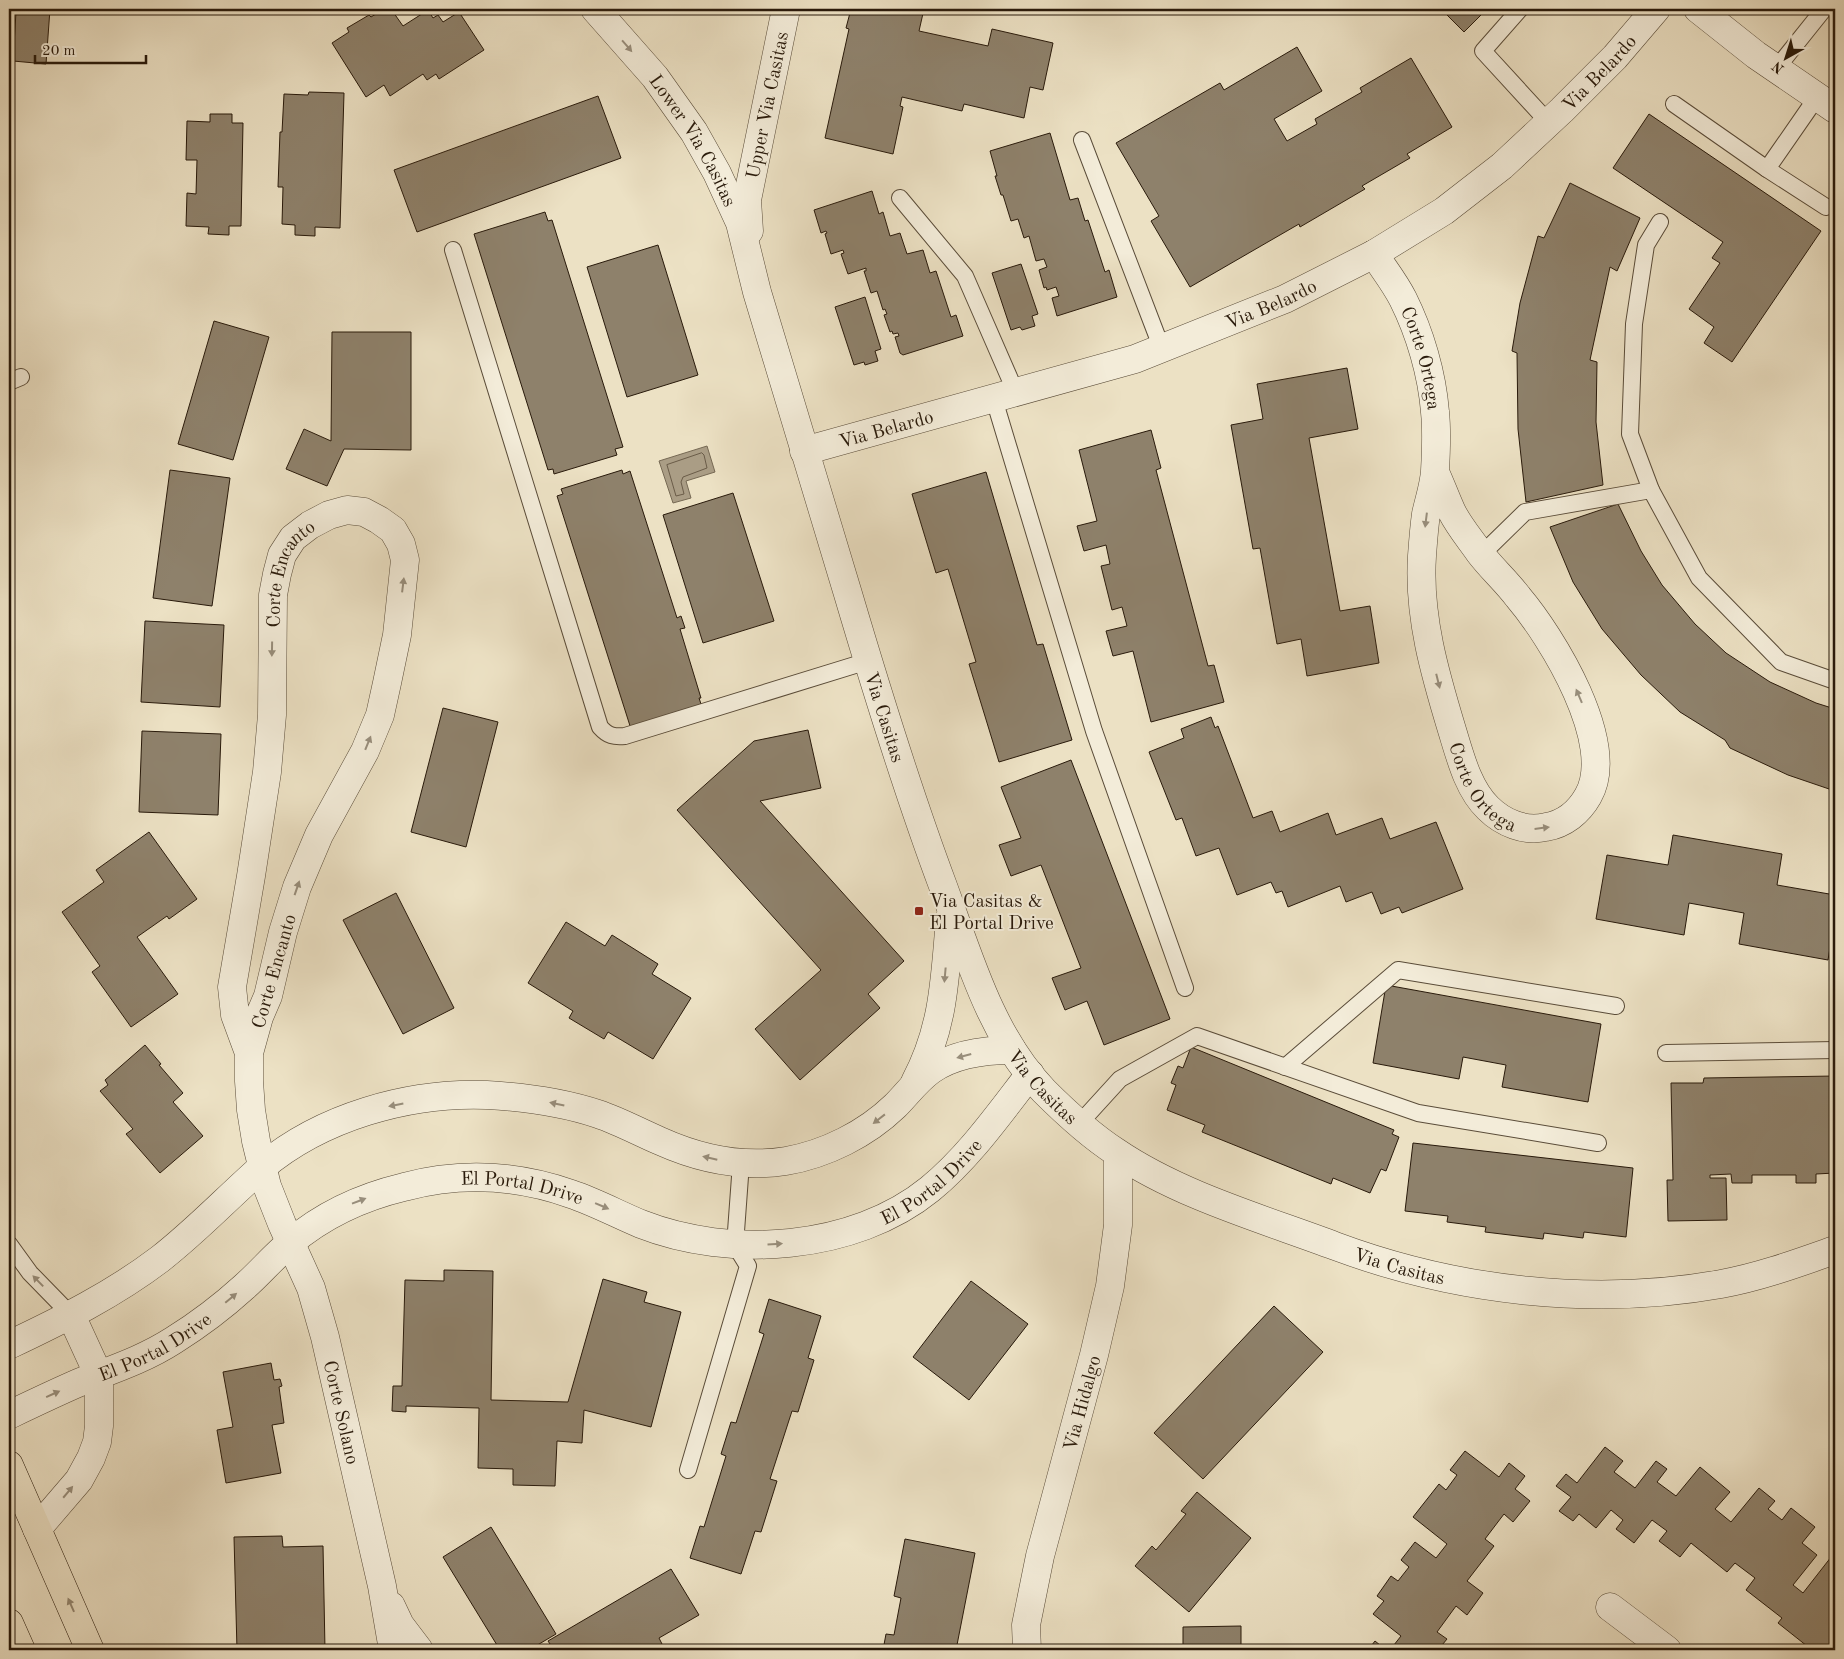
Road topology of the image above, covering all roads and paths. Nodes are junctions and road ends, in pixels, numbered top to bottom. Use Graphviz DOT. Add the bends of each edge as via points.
graph roads {
  1 [pos="595,9"];
  2 [pos="786,9"];
  3 [pos="1520,9"];
  4 [pos="1656,9"];
  5 [pos="1698,9"];
  6 [pos="1824,9"];
  7 [pos="1776,69"];
  8 [pos="1826,103"];
  9 [pos="1674,104"];
  10 [pos="1549,123"];
  11 [pos="1082,140"];
  12 [pos="1767,169"];
  13 [pos="900,198"];
  14 [pos="1826,207"];
  15 [pos="1660,222"];
  16 [pos="453,250"];
  17 [pos="1374,254"];
  18 [pos="757,292"];
  19 [pos="1162,349"];
  20 [pos="1005,396"];
  21 [pos="804,451"];
  22 [pos="1435,472"];
  23 [pos="1651,490"];
  24 [pos="1481,555"];
  25 [pos="868,661"];
  26 [pos="1835,681"];
  27 [pos="951,909"];
  28 [pos="1185,988"];
  29 [pos="1616,1006"];
  30 [pos="1012,1050"];
  31 [pos="1835,1050"];
  32 [pos="1666,1052"];
  33 [pos="249,1053"];
  34 [pos="1285,1068"];
  35 [pos="1030,1074"];
  36 [pos="914,1085"];
  37 [pos="1079,1124"];
  38 [pos="1598,1143"];
  39 [pos="1118,1154"];
  40 [pos="741,1163"];
  41 [pos="262,1168"];
  42 [pos="291,1242"];
  43 [pos="9,1244"];
  44 [pos="735,1245"];
  45 [pos="1835,1250"];
  46 [pos="71,1315"];
  47 [pos="9,1345"];
  48 [pos="99,1376"];
  49 [pos="9,1415"];
  50 [pos="9,1465"];
  51 [pos="688,1470"];
  52 [pos="37,1530"];
  53 [pos="382,1586"];
  54 [pos="1610,1607"];
  55 [pos="9,1624"];
  56 [pos="21,1650"];
  57 [pos="90,1650"];
  58 [pos="393,1650"];
  59 [pos="419,1650"];
  60 [pos="1028,1650"];
  61 [pos="1668,1650"];
  1 -- 18 [label="street, Lower Via Casitas, one-way" via="655,77 694,132 740,223"];
  2 -- 18 [label="street, Upper Via Casitas" via="746,200"];
  3 -- 10 [label="lane" via="1483,51"];
  4 -- 10 [label="street, Via Belardo" via="1615,57"];
  5 -- 7 [label="street"];
  6 -- 7 [label="lane"];
  7 -- 8 [label="street"];
  8 -- 12 [label="lane"];
  9 -- 12 [label="lane"];
  10 -- 17 [label="street, Via Belardo" via="1502,166 1444,210"];
  11 -- 19 [label="lane"];
  12 -- 14 [label="lane"];
  13 -- 20 [label="lane" via="965,276"];
  15 -- 23 [label="lane" via="1646,245 1636,314 1630,434"];
  16 -- 25 [label="lane" via="600,727 607,734 625,736"];
  17 -- 19 [label="street, Via Belardo" via="1285,299"];
  17 -- 22 [label="street, Corte Ortega" via="1402,297 1424,352 1435,412"];
  18 -- 21 [label="street, Via Casitas"];
  19 -- 20 [label="street, Via Belardo"];
  20 -- 21 [label="street, Via Belardo"];
  20 -- 28 [label="lane" via="1094,732"];
  21 -- 25 [label="street, Via Casitas"];
  22 -- 24 [label="street, Corte Ortega" via="1453,514"];
  22 -- 24 [label="street, Corte Ortega, one-way" via="1426,516 1422,597 1429,644 1458,749 1475,791 1492,812 1514,825 1538,829 1551,826 1564,821 1580,808 1595,779 1589,722 1551,643 1519,598"];
  23 -- 24 [label="lane" via="1525,512"];
  23 -- 26 [label="lane" via="1699,578 1781,662"];
  25 -- 27 [label="street, Via Casitas" via="909,792"];
  27 -- 30 [label="street, Via Casitas" via="974,971"];
  27 -- 36 [label="street, one-way" via="944,990 937,1027"];
  29 -- 34 [label="lane" via="1398,970"];
  30 -- 35 [label="street, Via Casitas"];
  30 -- 36 [label="street, one-way" via="987,1051 951,1060 931,1070"];
  31 -- 32 [label="lane"];
  33 -- 33 [label="street, Corte Encanto, one-way" via="297,887 319,835 365,751 380,714 387,683 405,560 393,530 364,512 347,510 310,525 293,538 282,555 276,574 267,772 232,987 236,1015"];
  33 -- 41 [label="street, Corte Encanto" via="251,1110"];
  34 -- 37 [label="lane" via="1197,1036 1120,1079"];
  34 -- 38 [label="lane" via="1418,1113"];
  35 -- 37 [label="street, Via Casitas"];
  44 -- 35 [label="street, El Portal Drive, one-way" via="821,1238 889,1214 927,1191 944,1176"];
  36 -- 40 [label="street, one-way" via="878,1121 835,1146 788,1160"];
  37 -- 39 [label="street, Via Casitas"];
  39 -- 45 [label="street, Via Casitas" via="1195,1193 1362,1256 1440,1278 1479,1284 1602,1295 1642,1294 1723,1284"];
  39 -- 60 [label="street, Via Hidalgo" via="1118,1225 1110,1286 1040,1556 1026,1625"];
  40 -- 41 [label="street, one-way" via="687,1152 598,1114 561,1104 523,1097 482,1095 412,1101 357,1114 308,1135"];
  40 -- 44 [label="lane"];
  41 -- 42 [label="street, Corte Encanto"];
  41 -- 46 [label="street" via="162,1258"];
  42 -- 44 [label="street, El Portal Drive, one-way" via="333,1214 383,1192 448,1178 490,1177 545,1186 666,1232"];
  48 -- 42 [label="street, El Portal Drive, one-way" via="175,1340 245,1286"];
  42 -- 53 [label="street, Corte Solano" via="321,1320"];
  46 -- 43 [label="lane, one-way" via="30,1273"];
  44 -- 51 [label="lane" via="748,1266"];
  46 -- 47 [label="street"];
  46 -- 48 [label="street"];
  49 -- 48 [label="street, El Portal Drive, one-way"];
  52 -- 48 [label="street, one-way" via="79,1480 95,1450 99,1426"];
  50 -- 52 [label="main road"];
  57 -- 52 [label="main road, one-way"];
  53 -- 58 [label="street, Corte Solano"];
  53 -- 59 [label="street, Corte Solano" via="400,1625"];
  54 -- 61 [label="street"];
  55 -- 56 [label="main road"];
}
